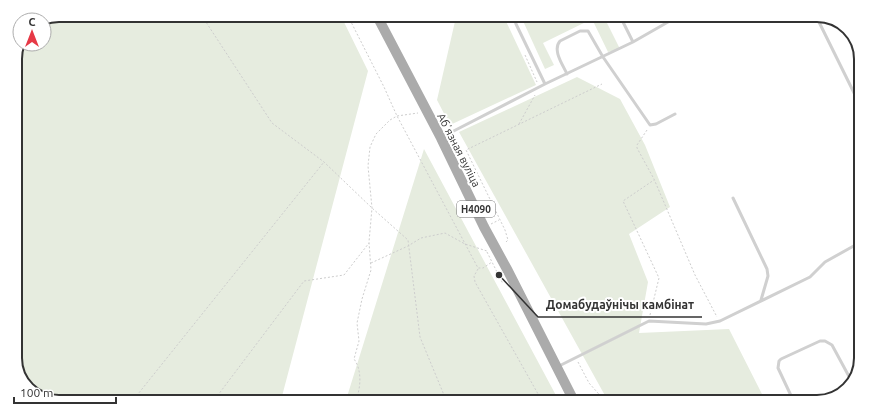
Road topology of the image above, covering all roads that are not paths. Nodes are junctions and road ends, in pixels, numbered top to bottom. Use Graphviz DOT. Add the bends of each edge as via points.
graph roads {
  1 [pos="380,22"];
  2 [pos="515,22"];
  3 [pos="623,22"];
  4 [pos="669,22"];
  5 [pos="819,22"];
  6 [pos="633,42"];
  7 [pos="603,57"];
  8 [pos="567,74"];
  9 [pos="545,84"];
  10 [pos="854,93"];
  11 [pos="675,114"];
  12 [pos="441,138"];
  13 [pos="733,198"];
  14 [pos="854,246"];
  15 [pos="762,300"];
  16 [pos="557,367"];
  17 [pos="849,376"];
  18 [pos="571,395"];
  19 [pos="791,395"];
  1 -- 12 [label="main road, Абʼязная вуліца / Н4090"];
  2 -- 9 [label="lane"];
  3 -- 6 [label="lane"];
  4 -- 6 [label="lane"];
  5 -- 10 [label="lane"];
  6 -- 7 [label="lane"];
  7 -- 8 [label="lane"];
  7 -- 8 [label="lane" via="591,33 580,31 560,41 557,47"];
  7 -- 11 [label="lane" via="650,125"];
  8 -- 9 [label="lane"];
  9 -- 12 [label="lane"];
  12 -- 16 [label="main road, Абʼязная вуліца / Н4090"];
  13 -- 15 [label="lane" via="767,270"];
  14 -- 15 [label="lane" via="825,262 810,277"];
  15 -- 16 [label="lane" via="720,321 706,324 649,321"];
  16 -- 18 [label="main road, Абʼязная вуліца / Н4090"];
  17 -- 19 [label="lane" via="832,345 820,341 779,361 778,368"];
}
